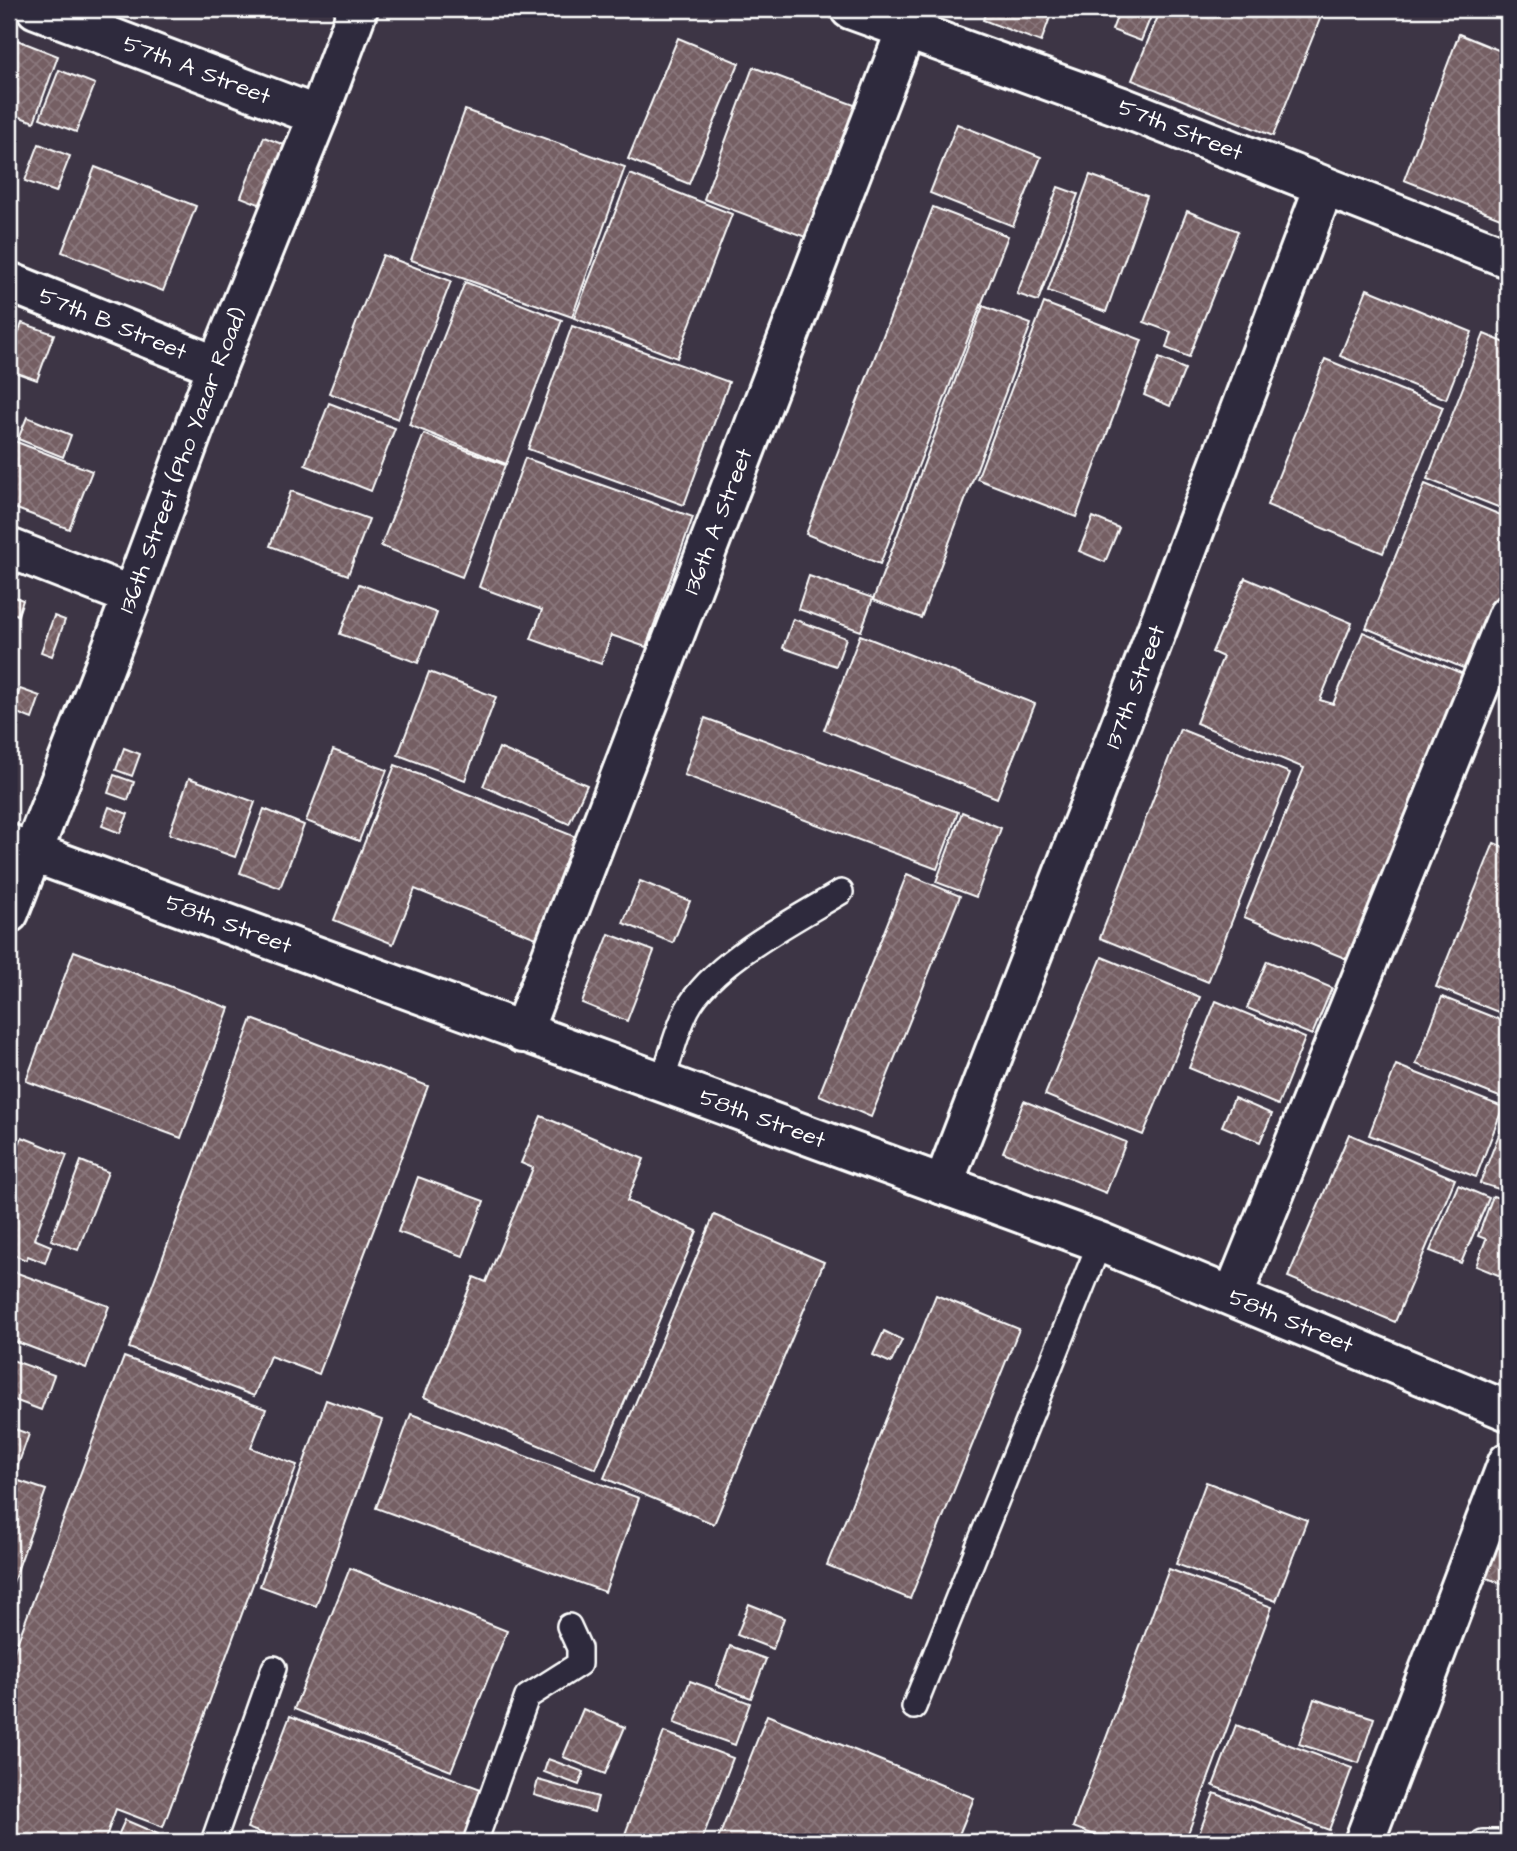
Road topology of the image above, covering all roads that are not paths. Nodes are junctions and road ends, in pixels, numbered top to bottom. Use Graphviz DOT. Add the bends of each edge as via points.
graph roads {
  1 [pos="36,9"];
  2 [pos="358,9"];
  3 [pos="850,9"];
  4 [pos="910,19"];
  5 [pos="318,116"];
  6 [pos="1324,187"];
  7 [pos="1508,258"];
  8 [pos="9,282"];
  9 [pos="217,366"];
  10 [pos="9,548"];
  11 [pos="132,596"];
  12 [pos="1508,615"];
  13 [pos="20,848"];
  14 [pos="841,892"];
  15 [pos="9,913"];
  16 [pos="522,1033"];
  17 [pos="662,1082"];
  18 [pos="943,1185"];
  19 [pos="1100,1242"];
  20 [pos="1233,1296"];
  21 [pos="1508,1410"];
  22 [pos="1508,1462"];
  23 [pos="569,1626"];
  24 [pos="274,1668"];
  25 [pos="914,1707"];
  26 [pos="213,1842"];
  27 [pos="475,1842"];
  28 [pos="1364,1842"];
  29 [pos="1483,1842"];
  30 [pos="1497,1842"];
  1 -- 5 [label="street, 57th A Street"];
  2 -- 5 [label="street, 136th Street (Pho Yazar Road)"];
  3 -- 4 [label="street, 57th Street"];
  4 -- 6 [label="street, 57th Street"];
  4 -- 16 [label="street, 136th A Street"];
  5 -- 9 [label="street, 136th Street (Pho Yazar Road)"];
  6 -- 7 [label="street, 57th Street"];
  6 -- 18 [label="street, 137th Street"];
  8 -- 9 [label="street, 57th B Street"];
  9 -- 11 [label="street, 136th Street (Pho Yazar Road)"];
  10 -- 11 [label="street"];
  11 -- 13 [label="street, 136th Street (Pho Yazar Road)"];
  12 -- 20 [label="street"];
  13 -- 15 [label="street, 136th Street (Pho Yazar Road)"];
  13 -- 16 [label="street, 58th Street"];
  14 -- 17 [label="lane" via="774,933 704,985 687,1010"];
  16 -- 17 [label="street, 58th Street"];
  17 -- 18 [label="street, 58th Street"];
  18 -- 19 [label="street, 58th Street"];
  19 -- 20 [label="street, 58th Street"];
  19 -- 25 [label="lane"];
  20 -- 21 [label="street, 58th Street"];
  22 -- 28 [label="street"];
  23 -- 27 [label="lane" via="579,1648 579,1664 527,1698"];
  24 -- 26 [label="lane"];
  29 -- 30 [label="lane"];
}
